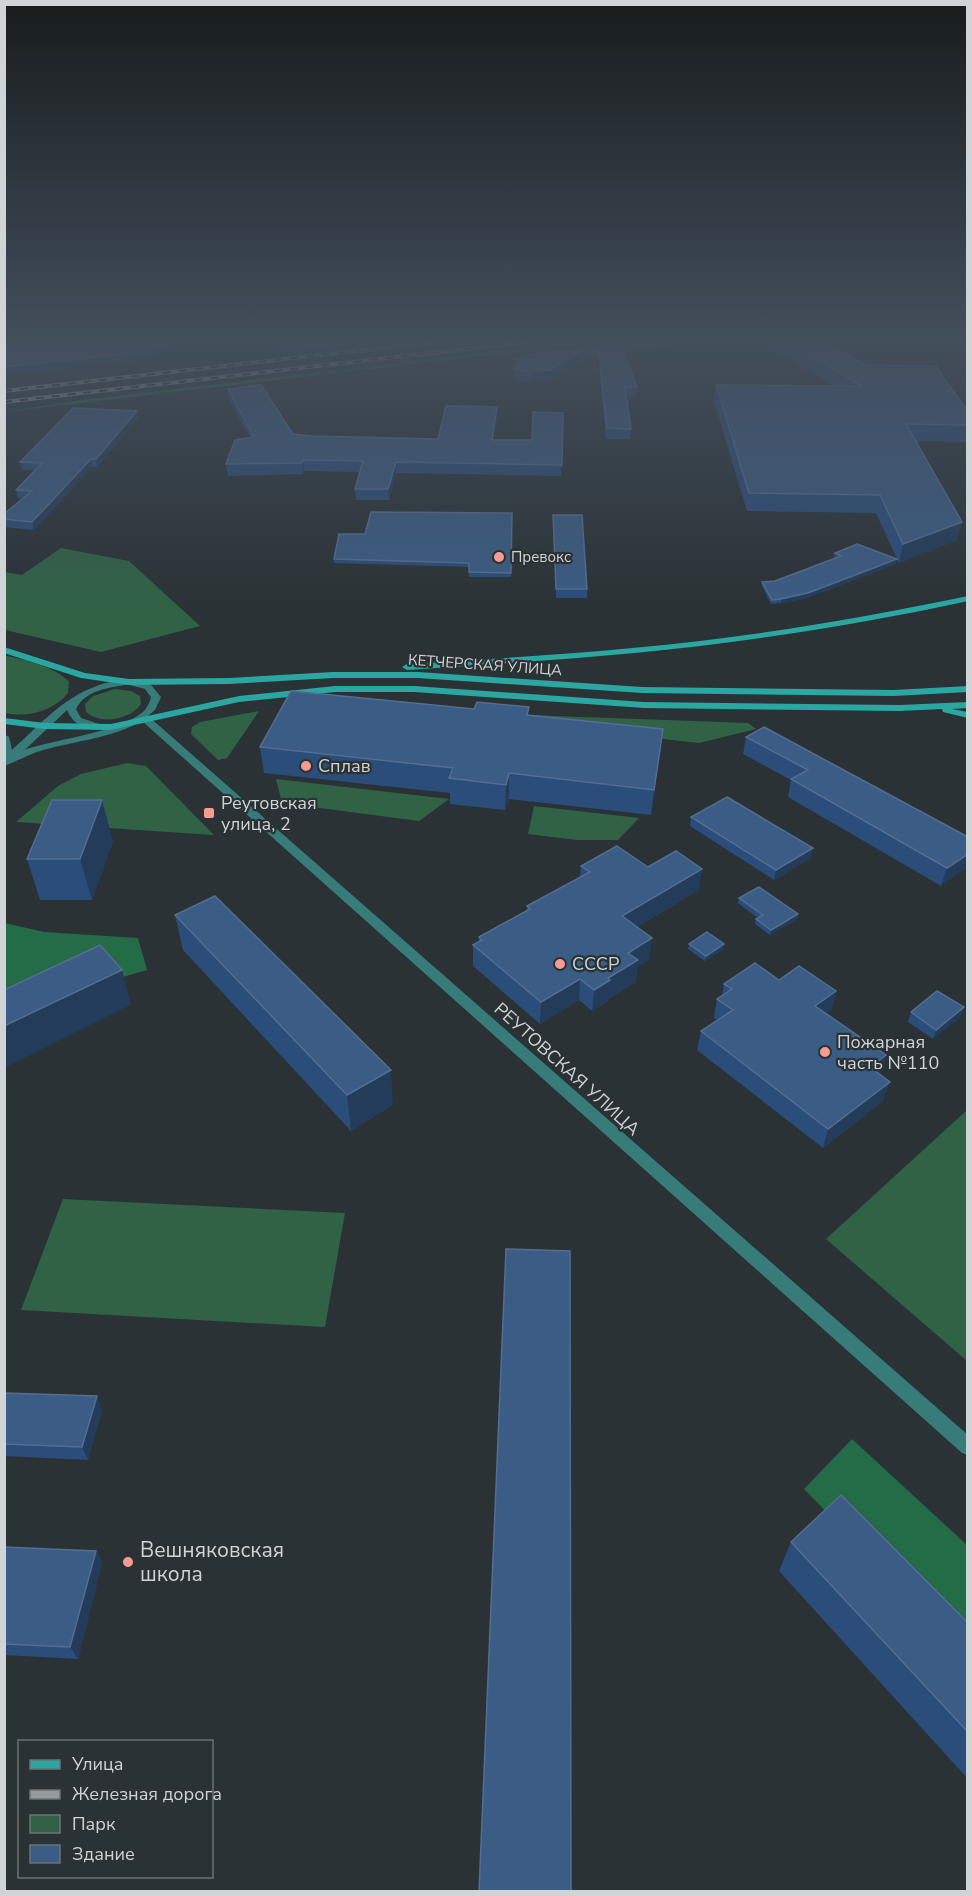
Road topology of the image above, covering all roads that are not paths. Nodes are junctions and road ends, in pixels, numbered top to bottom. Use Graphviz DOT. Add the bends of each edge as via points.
graph roads {
  1 [pos="968,598"];
  2 [pos="4,650"];
  3 [pos="333,675"];
  4 [pos="129,682"];
  5 [pos="968,689"];
  6 [pos="78,696"];
  7 [pos="968,705"];
  8 [pos="933,706"];
  9 [pos="968,715"];
  10 [pos="145,719"];
  11 [pos="4,721"];
  12 [pos="123,725"];
  13 [pos="45,726"];
  14 [pos="99,727"];
  15 [pos="4,737"];
  16 [pos="7,761"];
  17 [pos="968,1448"];
  1 -- 3 [label="main road" via="864,619 612,653"];
  2 -- 4 [label="main road, КЕТЧЕРСКАЯ УЛИЦА" via="84,676"];
  3 -- 4 [label="main road, КЕТЧЕРСКАЯ УЛИЦА"];
  3 -- 5 [label="main road, КЕТЧЕРСКАЯ УЛИЦА" via="418,675 642,690 894,693"];
  4 -- 6 [label="street" via="100,685"];
  4 -- 10 [label="street" via="148,687 156,697"];
  6 -- 13 [label="street"];
  6 -- 14 [label="street" via="72,714 80,722"];
  7 -- 8 [label="main road, КЕТЧЕРСКАЯ УЛИЦА"];
  8 -- 9 [label="main road"];
  8 -- 10 [label="main road, КЕТЧЕРСКАЯ УЛИЦА" via="644,705 414,689 335,689 239,699"];
  10 -- 12 [label="main road, КЕТЧЕРСКАЯ УЛИЦА"];
  10 -- 17 [label="street, РЕУТОВСКАЯ УЛИЦА"];
  11 -- 13 [label="main road, КЕТЧЕРСКАЯ УЛИЦА"];
  12 -- 14 [label="main road, КЕТЧЕРСКАЯ УЛИЦА"];
  12 -- 16 [label="street"];
  13 -- 14 [label="main road, КЕТЧЕРСКАЯ УЛИЦА"];
  13 -- 16 [label="street"];
  15 -- 16 [label="street"];
}
